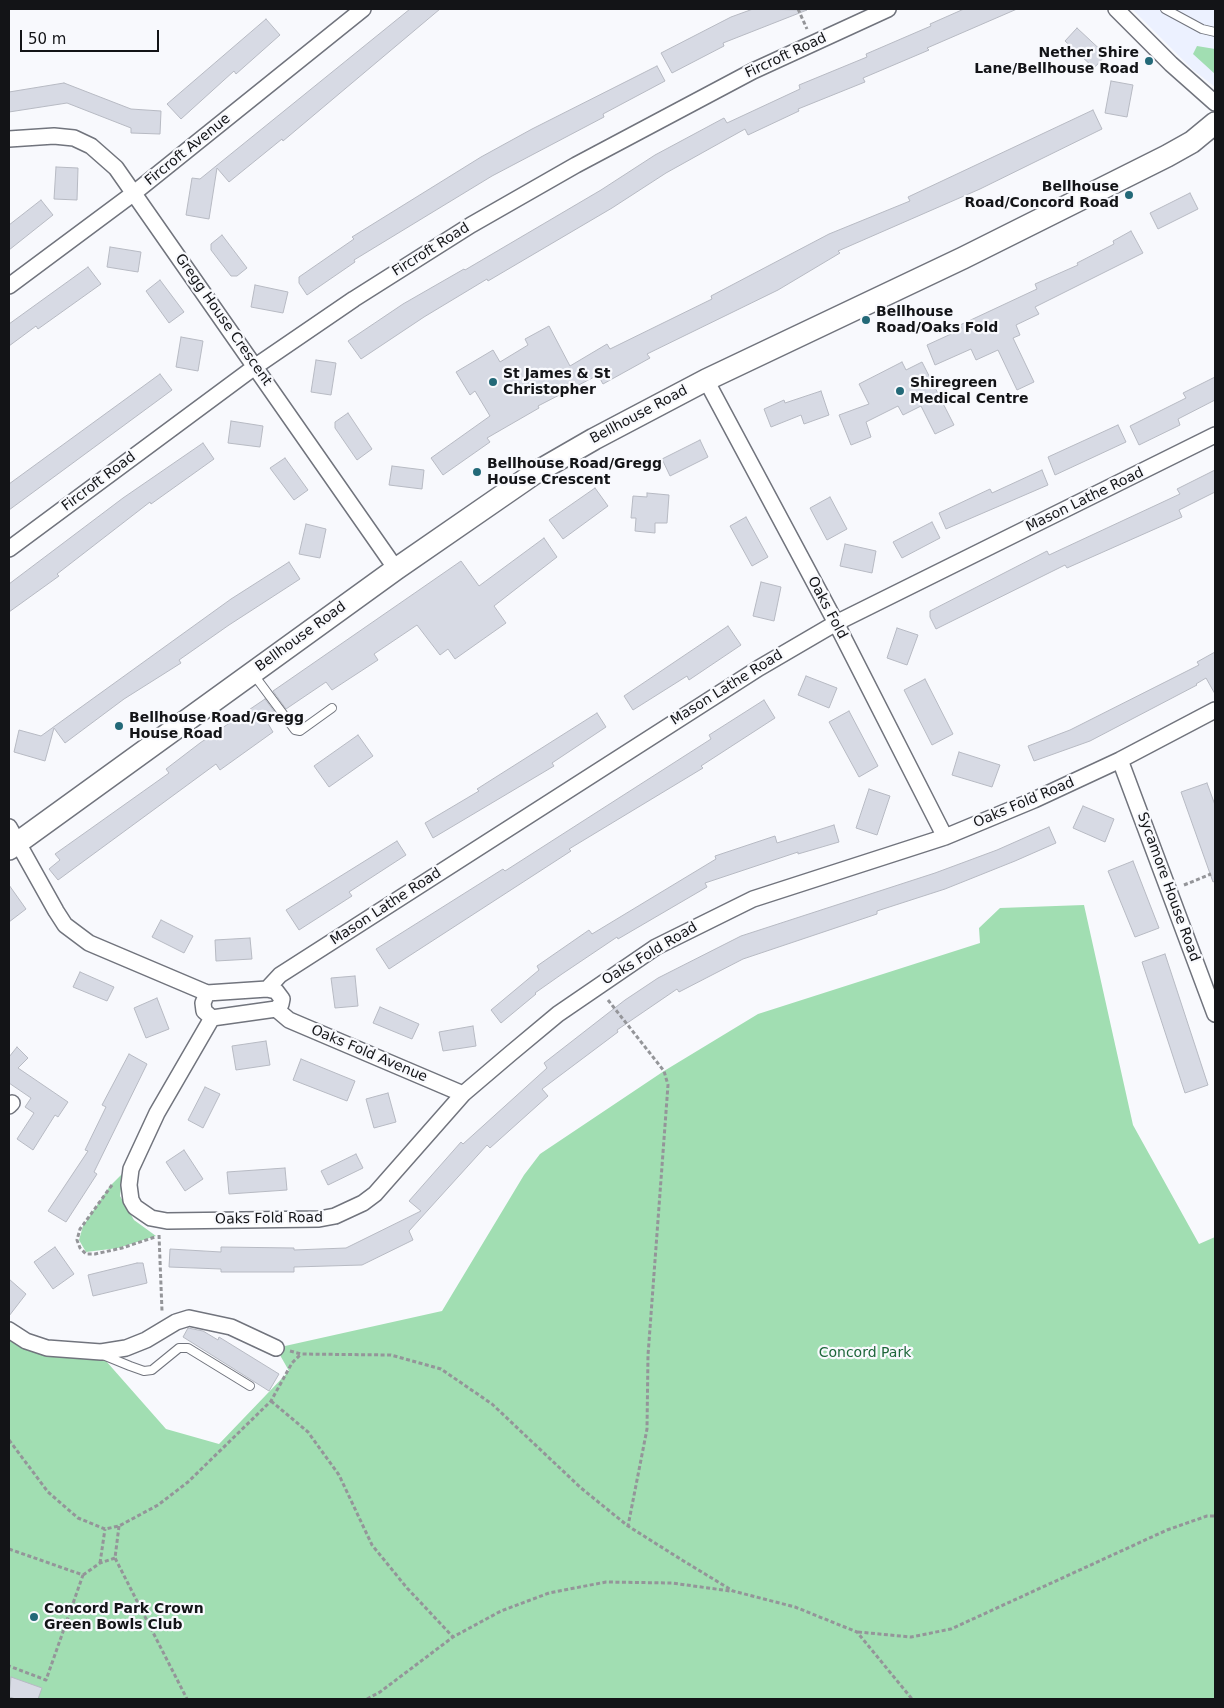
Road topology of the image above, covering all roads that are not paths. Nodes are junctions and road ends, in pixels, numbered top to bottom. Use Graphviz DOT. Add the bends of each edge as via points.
graph roads {
  1 [pos="363,9"];
  2 [pos="888,9"];
  3 [pos="1116,9"];
  4 [pos="1165,9"];
  5 [pos="1215,32"];
  6 [pos="1215,103"];
  7 [pos="1215,124"];
  8 [pos="9,139"];
  9 [pos="134,193"];
  10 [pos="9,286"];
  11 [pos="256,366"];
  12 [pos="706,380"];
  13 [pos="1215,435"];
  14 [pos="9,549"];
  15 [pos="396,569"];
  16 [pos="836,623"];
  17 [pos="252,673"];
  18 [pos="332,708"];
  19 [pos="1215,710"];
  20 [pos="1120,760"];
  21 [pos="945,837"];
  22 [pos="12,840"];
  23 [pos="267,989"];
  24 [pos="208,992"];
  25 [pos="276,1009"];
  26 [pos="1215,1014"];
  27 [pos="212,1018"];
  28 [pos="464,1094"];
  29 [pos="9,1330"];
  30 [pos="276,1348"];
  31 [pos="97,1352"];
  32 [pos="250,1386"];
  1 -- 9 [label="street, Fircroft Avenue"];
  2 -- 11 [label="street, Fircroft Road" via="753,71 471,225"];
  3 -- 6 [label="street"];
  4 -- 5 [label="lane" via="1202,29"];
  7 -- 12 [label="main road, Bellhouse Road" via="1160,160 964,258"];
  8 -- 9 [label="street, Gregg House Crescent" via="74,138 104,155"];
  9 -- 10 [label="street, Fircroft Avenue"];
  9 -- 11 [label="street, Gregg House Crescent"];
  11 -- 14 [label="street, Fircroft Road"];
  11 -- 15 [label="street, Gregg House Crescent"];
  12 -- 15 [label="main road, Bellhouse Road" via="535,473"];
  12 -- 16 [label="street, Oaks Fold"];
  13 -- 16 [label="street, Mason Lathe Road"];
  15 -- 17 [label="main road, Bellhouse Road"];
  16 -- 21 [label="street, Oaks Fold"];
  16 -- 23 [label="street, Mason Lathe Road" via="661,730 280,976"];
  17 -- 18 [label="lane" via="295,730 300,731"];
  17 -- 22 [label="main road, Bellhouse Road"];
  19 -- 20 [label="street, Oaks Fold Road"];
  20 -- 21 [label="street, Oaks Fold Road"];
  20 -- 26 [label="street, Sycamore House Road"];
  21 -- 28 [label="street, Oaks Fold Road" via="753,899 656,947 558,1014"];
  22 -- 24 [label="street" via="56,911 76,935 89,944"];
  23 -- 24 [label="street"];
  23 -- 25 [label="street" via="276,991 282,998"];
  24 -- 27 [label="street" via="203,1003 204,1011"];
  25 -- 27 [label="street"];
  25 -- 28 [label="street, Oaks Fold Avenue" via="289,1020"];
  27 -- 28 [label="street, Oaks Fold Road" via="157,1113 131,1168 129,1184 135,1207 150,1218 319,1219 350,1211 375,1194"];
  29 -- 31 [label="street" via="26,1341 47,1348"];
  30 -- 31 [label="street" via="230,1327 189,1318 126,1348"];
  31 -- 32 [label="lane" via="144,1371 152,1370 179,1348 188,1348"];
}
